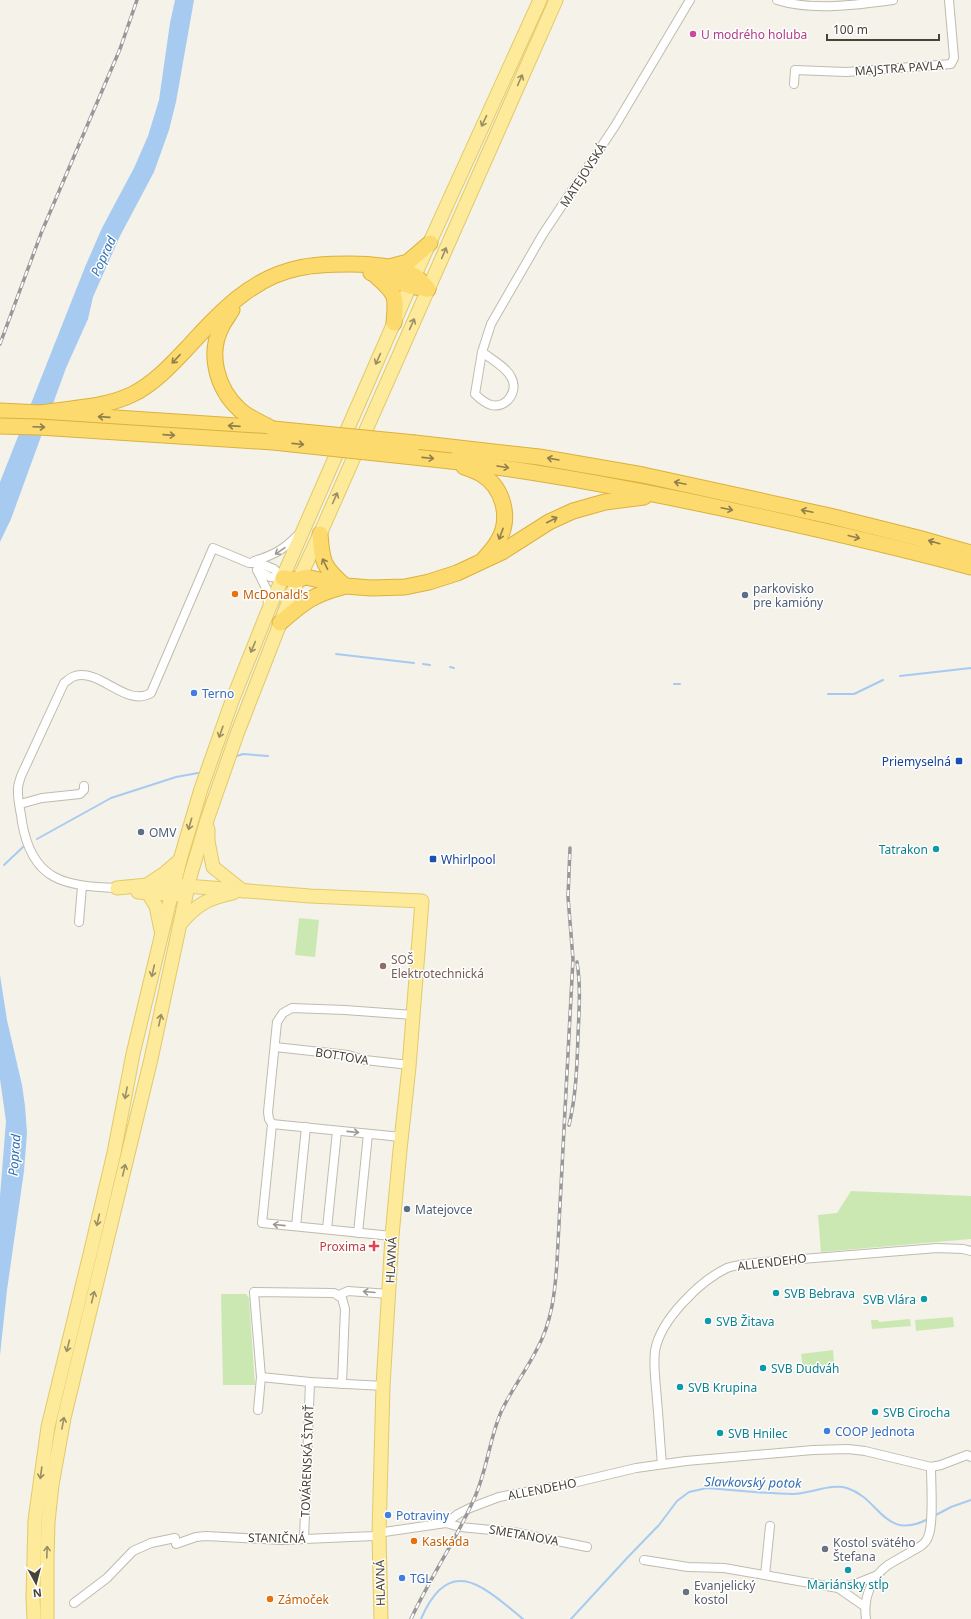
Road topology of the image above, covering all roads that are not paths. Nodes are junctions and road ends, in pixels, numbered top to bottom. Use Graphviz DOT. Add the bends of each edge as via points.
graph roads {
  1 [pos="540,0"];
  2 [pos="556,0"];
  3 [pos="690,0"];
  4 [pos="777,0"];
  5 [pos="893,0"];
  6 [pos="949,0"];
  7 [pos="794,84"];
  8 [pos="430,243"];
  9 [pos="388,268"];
  10 [pos="372,273"];
  11 [pos="412,281"];
  12 [pos="428,289"];
  13 [pos="394,323"];
  14 [pos="482,352"];
  15 [pos="0,412"];
  16 [pos="41,413"];
  17 [pos="0,426"];
  18 [pos="272,429"];
  19 [pos="451,461"];
  20 [pos="662,495"];
  21 [pos="305,527"];
  22 [pos="320,534"];
  23 [pos="971,553"];
  24 [pos="483,560"];
  25 [pos="248,563"];
  26 [pos="971,567"];
  27 [pos="257,570"];
  28 [pos="290,579"];
  29 [pos="346,586"];
  30 [pos="324,592"];
  31 [pos="268,611"];
  32 [pos="280,623"];
  33 [pos="84,786"];
  34 [pos="20,804"];
  35 [pos="207,820"];
  36 [pos="180,860"];
  37 [pos="82,886"];
  38 [pos="117,888"];
  39 [pos="147,889"];
  40 [pos="173,890"];
  41 [pos="187,890"];
  42 [pos="243,891"];
  43 [pos="222,895"];
  44 [pos="80,922"];
  45 [pos="180,925"];
  46 [pos="162,933"];
  47 [pos="413,1015"];
  48 [pos="275,1047"];
  49 [pos="409,1065"];
  50 [pos="272,1124"];
  51 [pos="306,1127"];
  52 [pos="337,1131"];
  53 [pos="368,1134"];
  54 [pos="401,1137"];
  55 [pos="296,1226"];
  56 [pos="327,1229"];
  57 [pos="358,1232"];
  58 [pos="392,1236"];
  59 [pos="971,1251"];
  60 [pos="389,1294"];
  61 [pos="339,1295"];
  62 [pos="261,1377"];
  63 [pos="310,1382"];
  64 [pos="342,1384"];
  65 [pos="383,1386"];
  66 [pos="258,1410"];
  67 [pos="970,1455"];
  68 [pos="662,1464"];
  69 [pos="930,1467"];
  70 [pos="446,1523"];
  71 [pos="770,1526"];
  72 [pos="382,1533"];
  73 [pos="304,1539"];
  74 [pos="587,1548"];
  75 [pos="644,1560"];
  76 [pos="878,1574"];
  77 [pos="766,1576"];
  78 [pos="838,1588"];
  79 [pos="74,1603"];
  80 [pos="864,1606"];
  81 [pos="34,1619"];
  82 [pos="48,1619"];
  83 [pos="380,1619"];
  84 [pos="866,1619"];
  1 -- 8 [label="main road, one-way"];
  12 -- 2 [label="main road, one-way"];
  3 -- 14 [label="street, MATEJOVSKÁ" via="615,126 543,234 490,324"];
  4 -- 5 [label="street" via="818,6"];
  6 -- 7 [label="street, MAJSTRA PAVLA" via="954,58 951,64 846,72 795,67"];
  8 -- 9 [label="highway" via="408,262"];
  8 -- 11 [label="main road"];
  9 -- 11 [label="highway"];
  9 -- 16 [label="highway, one-way" via="328,264 278,274 248,290 228,306 153,381 133,394 114,402"];
  10 -- 11 [label="highway"];
  10 -- 13 [label="highway" via="392,291 395,302"];
  10 -- 18 [label="highway" via="354,269 334,269 303,272 281,278 252,294 233,309 222,326 216,344 215,364 220,382 229,398 241,411"];
  11 -- 12 [label="highway"];
  11 -- 13 [label="main road"];
  22 -- 12 [label="main road, one-way"];
  13 -- 21 [label="main road, one-way"];
  14 -- 14 [label="street, MATEJOVSKÁ" via="475,394 490,405 507,402 514,386 511,376"];
  15 -- 16 [label="highway"];
  18 -- 16 [label="highway, one-way"];
  17 -- 19 [label="highway, one-way, bridge" via="273,442"];
  23 -- 18 [label="highway, one-way, bridge" via="874,527 644,475 539,457"];
  19 -- 20 [label="highway, one-way" via="496,466"];
  19 -- 24 [label="highway, one-way" via="482,474 496,487 503,503 503,531"];
  24 -- 20 [label="highway, one-way" via="502,552 544,525 573,511 605,502"];
  20 -- 26 [label="highway, one-way" via="834,532"];
  21 -- 25 [label="street, one-way" via="281,551"];
  21 -- 28 [label="main road"];
  22 -- 28 [label="main road"];
  29 -- 22 [label="highway, one-way" via="332,575 324,564"];
  24 -- 29 [label="highway" via="444,578 416,585 398,588"];
  25 -- 27 [label="street"];
  25 -- 28 [label="street" via="259,563 274,568"];
  25 -- 34 [label="street" via="213,548 151,693 145,697 136,697 88,676 75,676 64,683 21,776 18,788"];
  27 -- 28 [label="street" via="270,577"];
  27 -- 31 [label="street" via="267,590"];
  28 -- 29 [label="highway" via="306,577"];
  28 -- 30 [label="highway" via="304,589"];
  28 -- 31 [label="main road"];
  28 -- 32 [label="main road"];
  29 -- 30 [label="highway"];
  30 -- 32 [label="highway" via="303,603"];
  31 -- 36 [label="main road, one-way" via="247,660 207,770"];
  32 -- 35 [label="main road"];
  33 -- 34 [label="street" via="80,794 42,798"];
  34 -- 37 [label="street" via="24,832 37,862 50,875"];
  35 -- 41 [label="main road"];
  35 -- 42 [label="main road" via="213,867"];
  36 -- 39 [label="main road"];
  36 -- 40 [label="main road"];
  37 -- 38 [label="street"];
  37 -- 44 [label="street"];
  38 -- 39 [label="main road"];
  39 -- 40 [label="main road"];
  39 -- 46 [label="main road" via="156,906"];
  40 -- 41 [label="main road"];
  40 -- 46 [label="main road"];
  41 -- 42 [label="main road"];
  41 -- 43 [label="main road"];
  41 -- 45 [label="main road"];
  42 -- 43 [label="main road"];
  42 -- 47 [label="main road, HLAVNÁ" via="422,901"];
  43 -- 45 [label="main road" via="204,901 192,910"];
  82 -- 45 [label="main road, one-way" via="48,1522 64,1418 152,1059"];
  46 -- 81 [label="main road, one-way" via="133,1054 92,1250 48,1427 35,1520"];
  47 -- 48 [label="street" via="292,1008 279,1017"];
  47 -- 49 [label="main road, HLAVNÁ"];
  48 -- 49 [label="street, BOTTOVA"];
  48 -- 50 [label="street" via="268,1112"];
  49 -- 54 [label="main road, HLAVNÁ"];
  50 -- 51 [label="street"];
  55 -- 50 [label="street, one-way" via="262,1223"];
  51 -- 52 [label="street"];
  51 -- 55 [label="street"];
  52 -- 53 [label="street, one-way"];
  52 -- 56 [label="street"];
  53 -- 54 [label="street"];
  53 -- 57 [label="street"];
  54 -- 58 [label="main road, HLAVNÁ"];
  55 -- 56 [label="street"];
  56 -- 57 [label="street"];
  57 -- 58 [label="street"];
  58 -- 60 [label="main road, HLAVNÁ"];
  59 -- 68 [label="street, ALLENDEHO" via="963,1248 937,1248 754,1263 728,1268 708,1280 693,1293 665,1326 655,1352"];
  60 -- 61 [label="street, one-way" via="348,1291"];
  60 -- 65 [label="main road, HLAVNÁ"];
  61 -- 62 [label="street" via="254,1292"];
  61 -- 64 [label="street" via="344,1301 345,1309"];
  62 -- 63 [label="street"];
  62 -- 66 [label="street"];
  63 -- 64 [label="street"];
  63 -- 73 [label="street, TOVÁRENSKÁ ŠTVRŤ"];
  64 -- 65 [label="street"];
  65 -- 72 [label="main road, HLAVNÁ"];
  67 -- 69 [label="street, ALLENDEHO"];
  68 -- 69 [label="street, ALLENDEHO" via="829,1449 865,1451"];
  68 -- 70 [label="street, ALLENDEHO" via="499,1497 470,1508"];
  69 -- 76 [label="street" via="931,1528 928,1539"];
  70 -- 72 [label="street, STANIČNÁ"];
  70 -- 74 [label="street, SMETANOVA" via="460,1527 514,1532"];
  71 -- 77 [label="street"];
  72 -- 73 [label="street, STANIČNÁ" via="374,1536"];
  72 -- 83 [label="main road, HLAVNÁ"];
  73 -- 79 [label="street, STANIČNÁ" via="206,1536 151,1543 133,1551 107,1578"];
  75 -- 77 [label="street" via="688,1567 724,1568"];
  76 -- 78 [label="street"];
  76 -- 80 [label="street"];
  77 -- 78 [label="street"];
  78 -- 80 [label="street"];
  80 -- 84 [label="street"];
}
